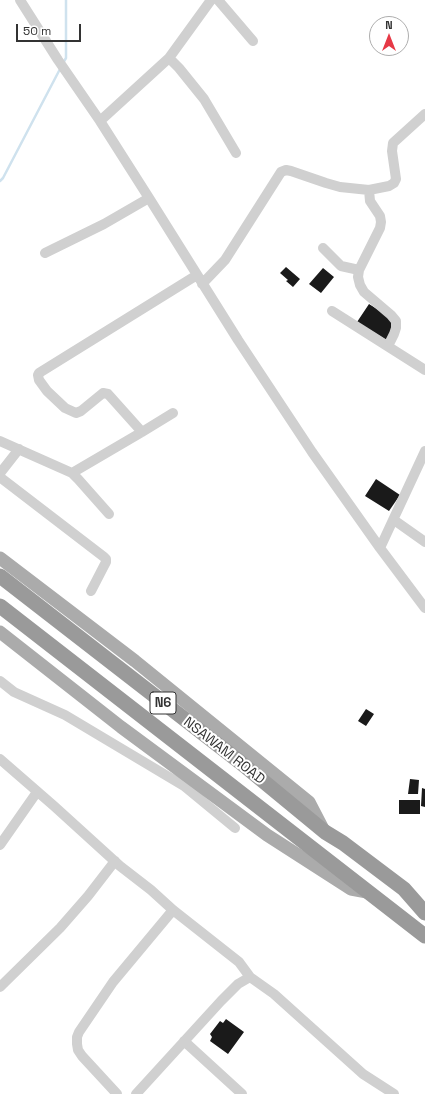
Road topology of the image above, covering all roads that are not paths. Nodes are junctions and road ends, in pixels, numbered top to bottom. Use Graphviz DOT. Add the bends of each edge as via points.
graph roads {
  1 [pos="20,0"];
  2 [pos="211,0"];
  3 [pos="218,0"];
  4 [pos="253,41"];
  5 [pos="169,58"];
  6 [pos="425,114"];
  7 [pos="100,121"];
  8 [pos="236,153"];
  9 [pos="369,190"];
  10 [pos="149,198"];
  11 [pos="323,248"];
  12 [pos="45,253"];
  13 [pos="359,270"];
  14 [pos="200,279"];
  15 [pos="332,311"];
  16 [pos="388,346"];
  17 [pos="425,370"];
  18 [pos="172,413"];
  19 [pos="142,432"];
  20 [pos="0,441"];
  21 [pos="19,449"];
  22 [pos="425,450"];
  23 [pos="72,473"];
  24 [pos="0,475"];
  25 [pos="108,514"];
  26 [pos="394,520"];
  27 [pos="425,542"];
  28 [pos="380,548"];
  29 [pos="0,558"];
  30 [pos="0,576"];
  31 [pos="91,591"];
  32 [pos="0,606"];
  33 [pos="425,608"];
  34 [pos="0,632"];
  35 [pos="0,681"];
  36 [pos="0,759"];
  37 [pos="38,792"];
  38 [pos="218,798"];
  39 [pos="258,807"];
  40 [pos="235,828"];
  41 [pos="324,832"];
  42 [pos="0,845"];
  43 [pos="115,861"];
  44 [pos="404,889"];
  45 [pos="367,892"];
  46 [pos="425,900"];
  47 [pos="173,910"];
  48 [pos="425,913"];
  49 [pos="425,936"];
  50 [pos="250,977"];
  51 [pos="0,987"];
  52 [pos="184,1041"];
  53 [pos="117,1094"];
  54 [pos="136,1094"];
  55 [pos="242,1094"];
  56 [pos="394,1094"];
  1 -- 7 [label="street"];
  2 -- 5 [label="street"];
  3 -- 4 [label="street"];
  5 -- 7 [label="street"];
  5 -- 8 [label="street" via="204,99"];
  6 -- 9 [label="street" via="393,143 396,179 394,182 389,186"];
  7 -- 10 [label="street"];
  9 -- 13 [label="street" via="370,201 381,222"];
  9 -- 14 [label="street" via="340,187 291,171 281,172 225,260"];
  10 -- 12 [label="street"];
  10 -- 14 [label="street"];
  11 -- 13 [label="street" via="341,266"];
  13 -- 16 [label="street" via="360,286 364,292 396,321 396,328"];
  14 -- 19 [label="street" via="38,375 47,391 65,408 76,413 101,395 108,394"];
  14 -- 28 [label="street" via="312,452"];
  15 -- 16 [label="street"];
  16 -- 17 [label="street"];
  18 -- 19 [label="street"];
  19 -- 23 [label="street"];
  20 -- 21 [label="street"];
  21 -- 23 [label="street"];
  21 -- 24 [label="street"];
  22 -- 26 [label="street"];
  23 -- 25 [label="street"];
  24 -- 31 [label="street" via="106,559"];
  26 -- 27 [label="street"];
  26 -- 28 [label="street"];
  28 -- 33 [label="street"];
  29 -- 41 [label="main road" via="135,661 309,802"];
  30 -- 41 [label="highway, NSAWAM ROAD / N6" via="240,762"];
  32 -- 39 [label="highway, NSAWAM ROAD / N6"];
  34 -- 38 [label="main road" via="121,727"];
  35 -- 40 [label="street" via="14,692 65,716 184,786"];
  36 -- 37 [label="street"];
  37 -- 42 [label="street"];
  37 -- 43 [label="street"];
  38 -- 39 [label="main road"];
  38 -- 45 [label="main road" via="267,835 351,889"];
  39 -- 45 [label="highway, NSAWAM ROAD / N6"];
  41 -- 44 [label="highway, NSAWAM ROAD / N6"];
  43 -- 47 [label="street"];
  43 -- 51 [label="street" via="60,928"];
  44 -- 46 [label="highway"];
  44 -- 48 [label="highway, NSAWAM ROAD / N6"];
  45 -- 49 [label="highway, NSAWAM ROAD / N6"];
  47 -- 50 [label="street" via="238,962"];
  47 -- 53 [label="street" via="113,982 77,1037 78,1050 82,1056"];
  50 -- 52 [label="street" via="221,1000"];
  50 -- 56 [label="street" via="274,994 363,1074"];
  52 -- 54 [label="street"];
  52 -- 55 [label="street"];
}
